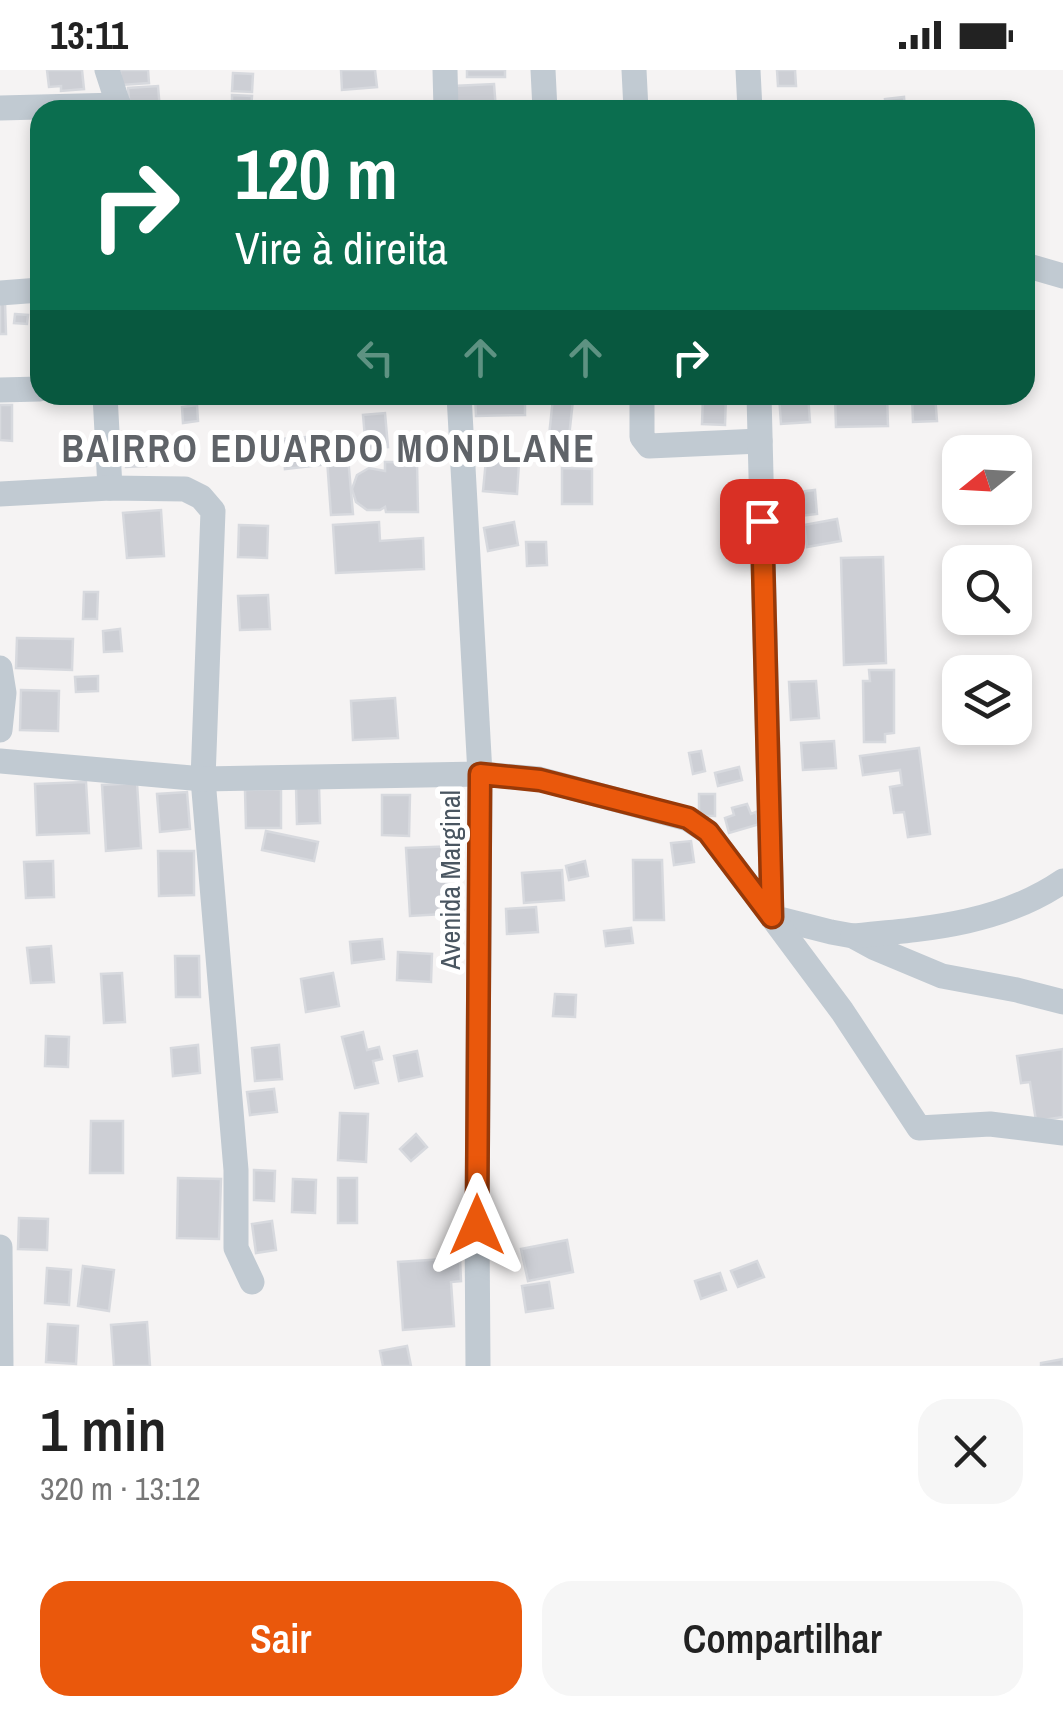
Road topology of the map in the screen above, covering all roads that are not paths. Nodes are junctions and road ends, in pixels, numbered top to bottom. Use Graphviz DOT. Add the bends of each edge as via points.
graph roads {
  1 [pos="107,70"];
  2 [pos="445,70"];
  3 [pos="543,70"];
  4 [pos="634,70"];
  5 [pos="748,70"];
  6 [pos="118,100"];
  7 [pos="446,100"];
  8 [pos="544,100"];
  9 [pos="636,100"];
  10 [pos="750,100"];
  11 [pos="0,108"];
  12 [pos="30,108"];
  13 [pos="1035,268"];
  14 [pos="1063,276"];
  15 [pos="30,290"];
  16 [pos="0,292"];
  17 [pos="30,389"];
  18 [pos="0,390"];
  19 [pos="106,405"];
  20 [pos="460,405"];
  21 [pos="642,405"];
  22 [pos="759,405"];
  23 [pos="760,441"];
  24 [pos="110,488"];
  25 [pos="0,494"];
  26 [pos="0,668"];
  27 [pos="0,730"];
  28 [pos="0,761"];
  29 [pos="480,774"];
  30 [pos="203,779"];
  31 [pos="1063,880"];
  32 [pos="772,917"];
  33 [pos="854,936"];
  34 [pos="1063,1002"];
  35 [pos="1063,1132"];
  36 [pos="0,1246"];
  37 [pos="0,1258"];
  38 [pos="252,1282"];
  39 [pos="1,1366"];
  40 [pos="478,1366"];
  1 -- 6 [label="street"];
  2 -- 7 [label="street"];
  3 -- 8 [label="street"];
  4 -- 9 [label="street"];
  5 -- 10 [label="street"];
  11 -- 12 [label="street"];
  13 -- 14 [label="street"];
  15 -- 16 [label="street"];
  17 -- 18 [label="street"];
  19 -- 24 [label="street"];
  20 -- 29 [label="street, Avenida Marginal"];
  21 -- 23 [label="street" via="642,437 649,446"];
  22 -- 23 [label="street"];
  23 -- 32 [label="street"];
  24 -- 25 [label="street"];
  24 -- 30 [label="street" via="185,489 213,511"];
  26 -- 27 [label="street"];
  28 -- 30 [label="street"];
  29 -- 30 [label="street"];
  29 -- 32 [label="street" via="540,780 688,818 708,832"];
  29 -- 40 [label="street, Avenida Marginal"];
  30 -- 38 [label="street" via="236,1170 236,1248"];
  31 -- 33 [label="street" via="1006,912"];
  32 -- 33 [label="street"];
  32 -- 35 [label="street" via="919,1128 990,1124"];
  33 -- 34 [label="street" via="942,976"];
  36 -- 37 [label="street"];
  37 -- 39 [label="street"];
}
